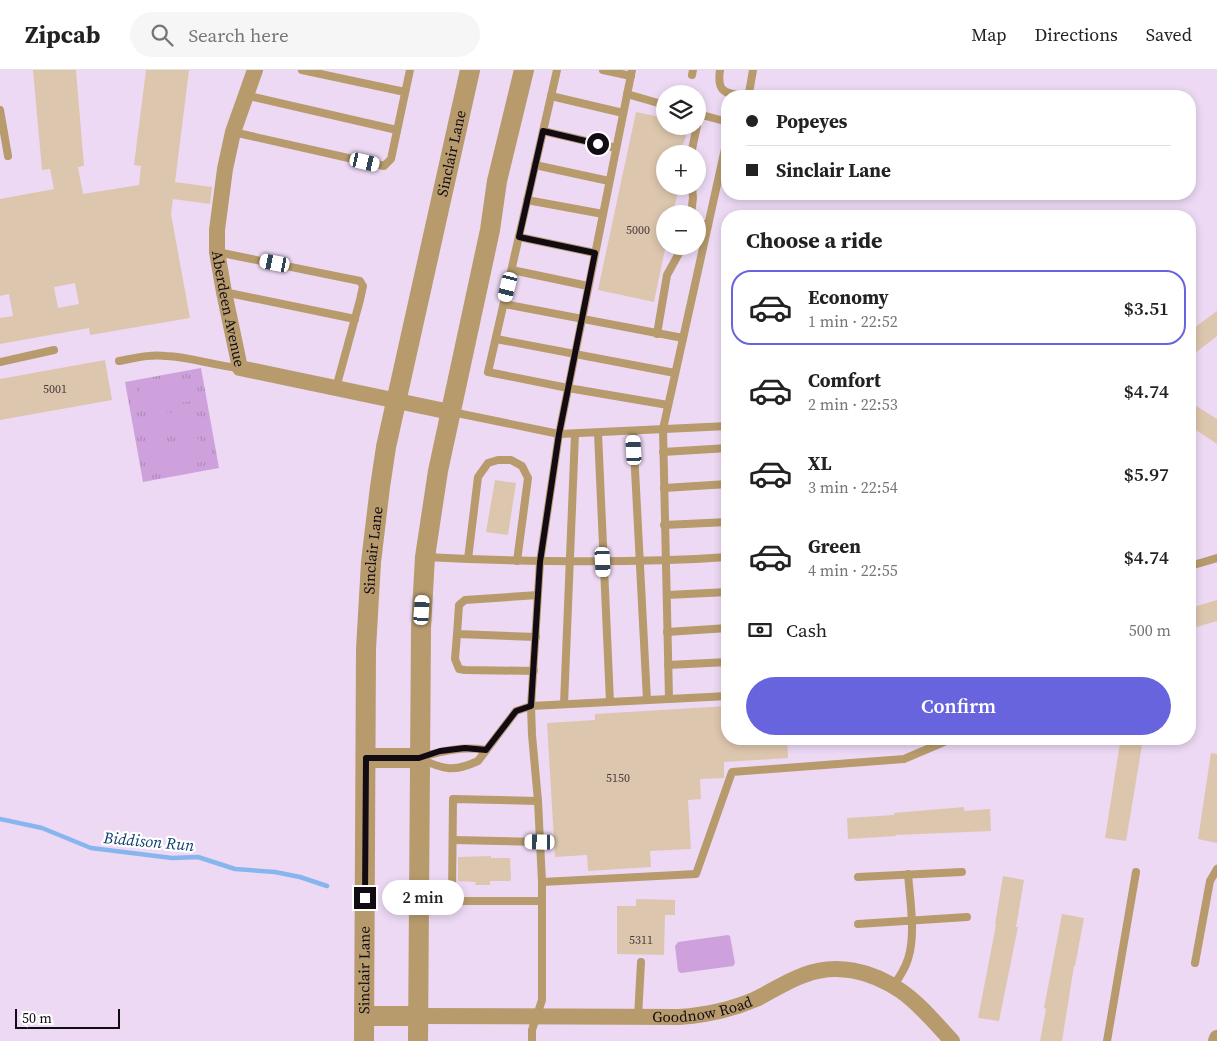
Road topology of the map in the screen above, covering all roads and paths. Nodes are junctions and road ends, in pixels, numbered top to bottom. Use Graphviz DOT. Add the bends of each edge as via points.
graph roads {
  1 [pos="255,70"];
  2 [pos="302,70"];
  3 [pos="410,70"];
  4 [pos="470,70"];
  5 [pos="524,70"];
  6 [pos="557,70"];
  7 [pos="603,70"];
  8 [pos="720,70"];
  9 [pos="753,70"];
  10 [pos="631,73"];
  11 [pos="723,90"];
  12 [pos="750,90"];
  13 [pos="405,92"];
  14 [pos="627,94"];
  15 [pos="246,95"];
  16 [pos="551,96"];
  17 [pos="656,102"];
  18 [pos="0,110"];
  19 [pos="623,113"];
  20 [pos="706,118"];
  21 [pos="721,121"];
  22 [pos="397,130"];
  23 [pos="543,131"];
  24 [pos="233,132"];
  25 [pos="616,148"];
  26 [pos="8,156"];
  27 [pos="535,165"];
  28 [pos="721,166"];
  29 [pos="609,182"];
  30 [pos="527,200"];
  31 [pos="603,214"];
  32 [pos="708,225"];
  33 [pos="519,237"];
  34 [pos="217,252"];
  35 [pos="595,253"];
  36 [pos="678,255"];
  37 [pos="512,270"];
  38 [pos="588,286"];
  39 [pos="224,292"];
  40 [pos="504,304"];
  41 [pos="355,319"];
  42 [pos="582,320"];
  43 [pos="657,334"];
  44 [pos="683,338"];
  45 [pos="496,339"];
  46 [pos="54,350"];
  47 [pos="575,354"];
  48 [pos="119,361"];
  49 [pos="0,362"];
  50 [pos="240,368"];
  51 [pos="675,373"];
  52 [pos="336,388"];
  53 [pos="568,388"];
  54 [pos="395,401"];
  55 [pos="668,405"];
  56 [pos="450,412"];
  57 [pos="721,426"];
  58 [pos="663,429"];
  59 [pos="633,431"];
  60 [pos="598,433"];
  61 [pos="559,434"];
  62 [pos="575,434"];
  63 [pos="721,448"];
  64 [pos="663,452"];
  65 [pos="721,484"];
  66 [pos="664,488"];
  67 [pos="721,522"];
  68 [pos="664,525"];
  69 [pos="425,557"];
  70 [pos="721,557"];
  71 [pos="1217,558"];
  72 [pos="468,559"];
  73 [pos="518,561"];
  74 [pos="666,561"];
  75 [pos="540,562"];
  76 [pos="570,562"];
  77 [pos="603,562"];
  78 [pos="639,562"];
  79 [pos="1196,564"];
  80 [pos="721,592"];
  81 [pos="538,595"];
  82 [pos="666,595"];
  83 [pos="721,628"];
  84 [pos="667,632"];
  85 [pos="457,634"];
  86 [pos="536,637"];
  87 [pos="721,662"];
  88 [pos="668,665"];
  89 [pos="534,671"];
  90 [pos="721,696"];
  91 [pos="669,699"];
  92 [pos="647,700"];
  93 [pos="610,702"];
  94 [pos="564,704"];
  95 [pos="531,706"];
  96 [pos="937,745"];
  97 [pos="486,750"];
  98 [pos="366,758"];
  99 [pos="419,758"];
  100 [pos="538,801"];
  101 [pos="453,840"];
  102 [pos="540,842"];
  103 [pos="1217,869"];
  104 [pos="962,872"];
  105 [pos="1136,872"];
  106 [pos="908,874"];
  107 [pos="858,877"];
  108 [pos="542,882"];
  109 [pos="542,901"];
  110 [pos="967,917"];
  111 [pos="910,920"];
  112 [pos="858,924"];
  113 [pos="641,962"];
  114 [pos="1195,963"];
  115 [pos="893,986"];
  116 [pos="364,1016"];
  117 [pos="418,1016"];
  118 [pos="536,1016"];
  119 [pos="638,1017"];
  120 [pos="364,1041"];
  121 [pos="418,1041"];
  122 [pos="532,1041"];
  123 [pos="952,1041"];
  124 [pos="1108,1041"];
  1 -- 15 [label="street, Aberdeen Avenue"];
  2 -- 13 [label="lane"];
  3 -- 13 [label="lane"];
  4 -- 54 [label="street, Sinclair Lane"];
  5 -- 56 [label="street" via="497,181 490,230"];
  6 -- 16 [label="lane"];
  7 -- 10 [label="lane"];
  8 -- 11 [label="lane" via="718,82"];
  9 -- 12 [label="lane"];
  10 -- 14 [label="lane"];
  13 -- 22 [label="lane"];
  14 -- 17 [label="lane"];
  14 -- 19 [label="lane"];
  15 -- 22 [label="lane"];
  15 -- 24 [label="street, Aberdeen Avenue"];
  16 -- 19 [label="lane"];
  16 -- 23 [label="lane"];
  18 -- 26 [label="lane"];
  19 -- 25 [label="lane"];
  20 -- 21 [label="lane"];
  22 -- 24 [label="lane" via="391,159 384,166"];
  23 -- 25 [label="lane"];
  23 -- 27 [label="lane"];
  24 -- 34 [label="street, Aberdeen Avenue" via="220,206"];
  25 -- 29 [label="lane"];
  27 -- 29 [label="lane"];
  27 -- 30 [label="lane"];
  28 -- 32 [label="lane"];
  29 -- 31 [label="lane"];
  30 -- 31 [label="lane"];
  30 -- 33 [label="lane"];
  31 -- 35 [label="lane"];
  32 -- 44 [label="lane"];
  33 -- 35 [label="lane"];
  33 -- 37 [label="lane"];
  34 -- 39 [label="street, Aberdeen Avenue"];
  34 -- 41 [label="lane" via="360,281 363,286"];
  35 -- 38 [label="lane"];
  36 -- 43 [label="lane" via="667,275"];
  37 -- 38 [label="lane"];
  37 -- 40 [label="lane"];
  38 -- 42 [label="lane"];
  39 -- 41 [label="lane"];
  39 -- 50 [label="street, Aberdeen Avenue"];
  40 -- 42 [label="lane"];
  40 -- 45 [label="lane"];
  41 -- 52 [label="lane"];
  42 -- 43 [label="lane"];
  42 -- 47 [label="lane"];
  43 -- 44 [label="lane"];
  44 -- 51 [label="lane"];
  45 -- 47 [label="lane"];
  45 -- 53 [label="lane" via="488,372"];
  46 -- 49 [label="lane"];
  47 -- 51 [label="lane"];
  47 -- 53 [label="lane"];
  48 -- 50 [label="lane" via="166,356"];
  50 -- 52 [label="street, Aberdeen Avenue"];
  51 -- 55 [label="lane"];
  52 -- 54 [label="street, Aberdeen Avenue"];
  53 -- 55 [label="lane"];
  53 -- 61 [label="lane"];
  54 -- 56 [label="street, Aberdeen Avenue"];
  54 -- 98 [label="street, Sinclair Lane" via="371,562 366,649"];
  55 -- 58 [label="lane"];
  56 -- 61 [label="lane"];
  56 -- 69 [label="street"];
  57 -- 58 [label="lane"];
  58 -- 59 [label="lane"];
  58 -- 64 [label="lane"];
  59 -- 60 [label="lane"];
  59 -- 78 [label="lane"];
  60 -- 62 [label="lane"];
  60 -- 77 [label="lane"];
  61 -- 62 [label="lane"];
  61 -- 75 [label="lane"];
  62 -- 76 [label="lane"];
  63 -- 64 [label="lane"];
  64 -- 66 [label="lane"];
  65 -- 66 [label="lane"];
  66 -- 68 [label="lane"];
  67 -- 68 [label="lane"];
  68 -- 74 [label="lane"];
  69 -- 72 [label="lane"];
  69 -- 99 [label="street"];
  70 -- 74 [label="lane"];
  71 -- 79 [label="lane"];
  72 -- 73 [label="lane"];
  72 -- 73 [label="lane" via="478,477 488,463 511,460 522,466 528,478"];
  73 -- 75 [label="lane"];
  74 -- 78 [label="lane"];
  74 -- 82 [label="lane"];
  75 -- 76 [label="lane"];
  75 -- 81 [label="lane"];
  76 -- 77 [label="lane"];
  76 -- 94 [label="lane"];
  77 -- 78 [label="lane"];
  77 -- 93 [label="lane"];
  78 -- 92 [label="lane"];
  80 -- 82 [label="lane"];
  81 -- 85 [label="lane" via="465,600 459,606"];
  81 -- 86 [label="lane"];
  82 -- 84 [label="lane"];
  83 -- 84 [label="lane"];
  84 -- 88 [label="lane"];
  85 -- 86 [label="lane"];
  85 -- 89 [label="lane" via="455,658 460,668"];
  86 -- 89 [label="lane"];
  87 -- 88 [label="lane"];
  88 -- 91 [label="lane"];
  89 -- 95 [label="lane"];
  90 -- 91 [label="lane"];
  91 -- 92 [label="lane"];
  92 -- 93 [label="lane"];
  93 -- 94 [label="lane"];
  94 -- 95 [label="lane"];
  95 -- 97 [label="lane" via="516,711"];
  95 -- 100 [label="lane"];
  96 -- 108 [label="lane" via="904,759 732,772 696,874"];
  97 -- 99 [label="lane" via="465,748"];
  97 -- 99 [label="lane" via="478,761 457,769 441,768"];
  98 -- 99 [label="street"];
  98 -- 116 [label="street, Sinclair Lane"];
  99 -- 117 [label="street"];
  100 -- 101 [label="lane" via="454,799"];
  100 -- 102 [label="lane"];
  101 -- 102 [label="lane"];
  101 -- 109 [label="lane" via="452,896 459,902"];
  102 -- 108 [label="lane"];
  103 -- 114 [label="lane" via="1210,881"];
  104 -- 106 [label="lane"];
  105 -- 124 [label="lane"];
  106 -- 107 [label="lane"];
  106 -- 111 [label="lane"];
  108 -- 109 [label="lane"];
  109 -- 118 [label="lane" via="542,1000"];
  110 -- 111 [label="lane"];
  111 -- 112 [label="lane"];
  111 -- 115 [label="lane" via="912,944 908,960"];
  113 -- 119 [label="lane"];
  115 -- 119 [label="street, Goodnow Road" via="854,970 834,968 805,974 727,1010 701,1016"];
  115 -- 123 [label="street, Goodnow Road" via="914,1002"];
  116 -- 117 [label="street"];
  116 -- 120 [label="street, Sinclair Lane"];
  117 -- 118 [label="street, Goodnow Road"];
  117 -- 121 [label="street"];
  118 -- 119 [label="street, Goodnow Road"];
  118 -- 122 [label="lane"];
}
